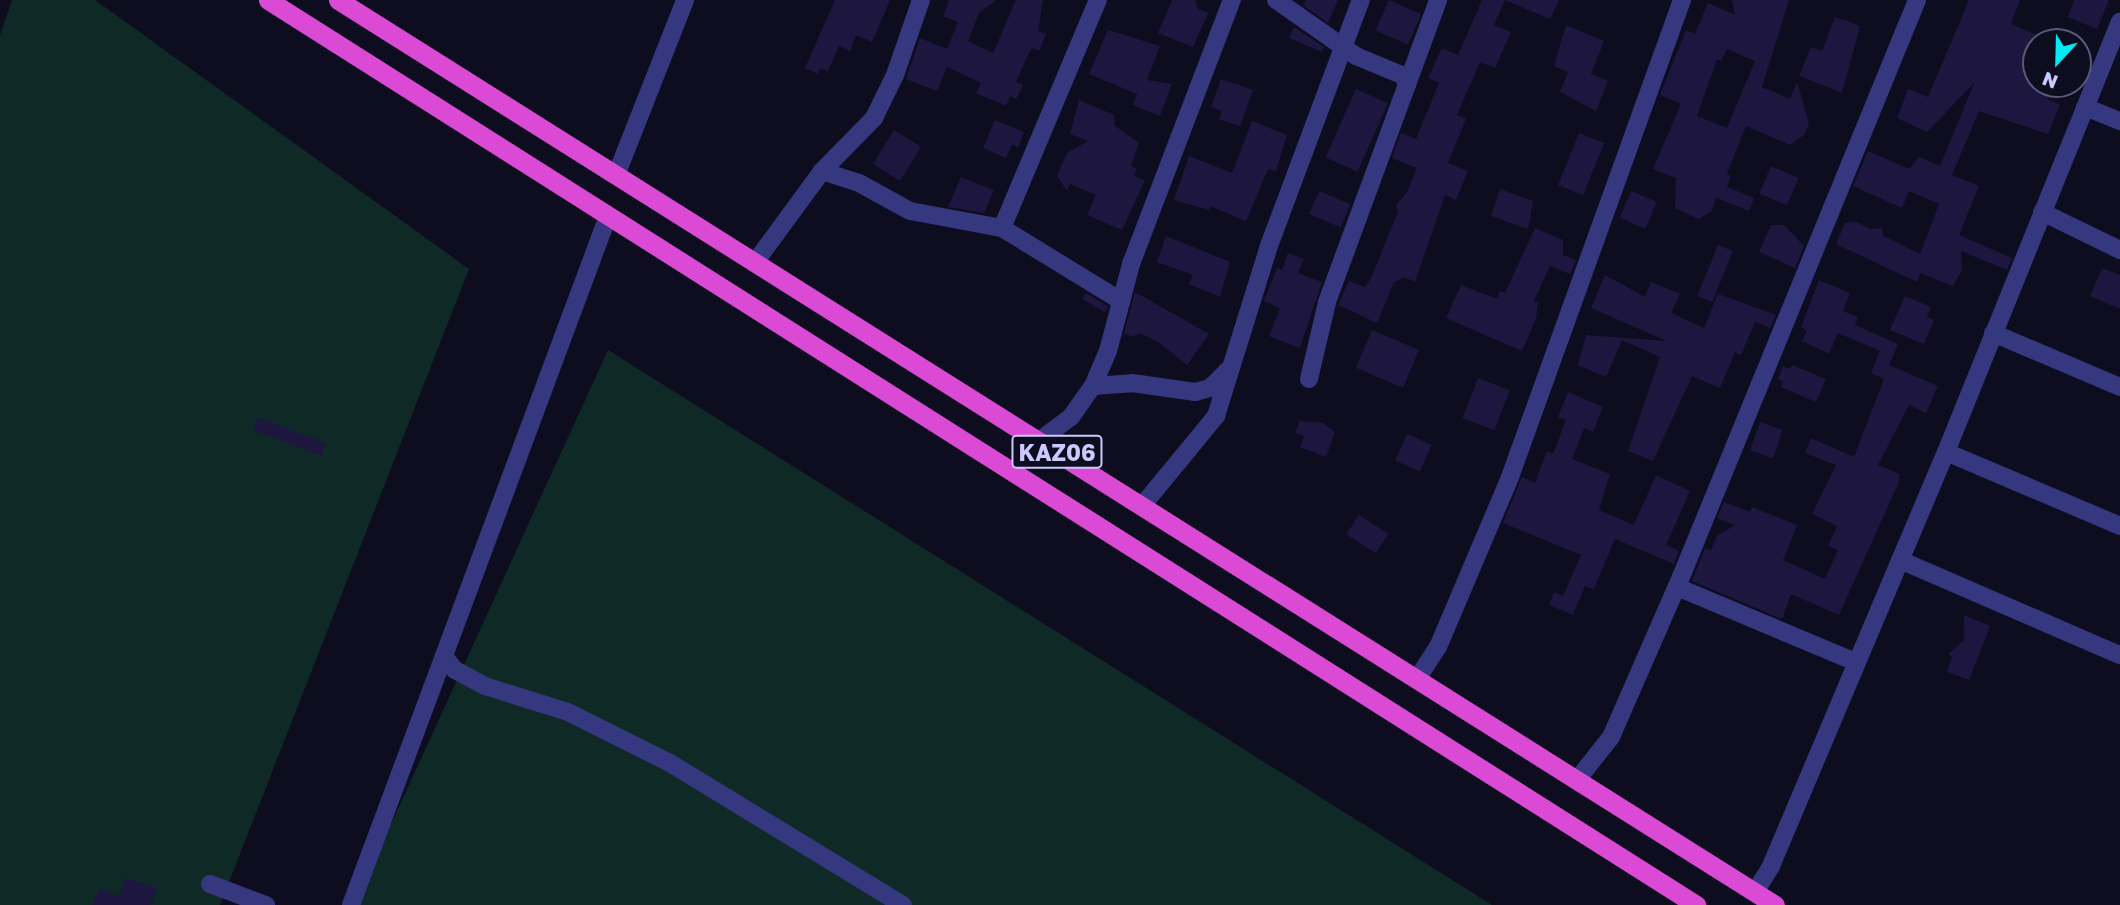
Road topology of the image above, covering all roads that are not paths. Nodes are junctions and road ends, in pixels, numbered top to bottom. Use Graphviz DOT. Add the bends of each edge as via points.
graph roads {
  1 [pos="268,0"];
  2 [pos="338,0"];
  3 [pos="685,0"];
  4 [pos="921,0"];
  5 [pos="1098,0"];
  6 [pos="1231,0"];
  7 [pos="1276,0"];
  8 [pos="1361,0"];
  9 [pos="1438,0"];
  10 [pos="1682,0"];
  11 [pos="1917,0"];
  12 [pos="2120,22"];
  13 [pos="1344,49"];
  14 [pos="1407,86"];
  15 [pos="2085,107"];
  16 [pos="2120,121"];
  17 [pos="822,171"];
  18 [pos="617,173"];
  19 [pos="2042,212"];
  20 [pos="608,216"];
  21 [pos="1002,228"];
  22 [pos="2120,250"];
  23 [pos="756,261"];
  24 [pos="1121,301"];
  25 [pos="1993,333"];
  26 [pos="1230,367"];
  27 [pos="1309,379"];
  28 [pos="1093,386"];
  29 [pos="2120,387"];
  30 [pos="1039,441"];
  31 [pos="1946,452"];
  32 [pos="1142,506"];
  33 [pos="2120,526"];
  34 [pos="1900,560"];
  35 [pos="1677,587"];
  36 [pos="2120,655"];
  37 [pos="444,656"];
  38 [pos="1855,662"];
  39 [pos="1416,679"];
  40 [pos="1577,780"];
  41 [pos="210,884"];
  42 [pos="1755,892"];
  43 [pos="266,905"];
  44 [pos="351,905"];
  45 [pos="903,905"];
  46 [pos="1696,905"];
  47 [pos="1775,905"];
  1 -- 20 [label="highway, KАZ06"];
  2 -- 18 [label="highway, KАZ06"];
  3 -- 18 [label="street"];
  4 -- 17 [label="street" via="884,101 874,118"];
  5 -- 21 [label="street"];
  6 -- 24 [label="street"];
  7 -- 13 [label="street"];
  8 -- 13 [label="street"];
  9 -- 14 [label="street"];
  10 -- 39 [label="street" via="1510,477 1438,647"];
  11 -- 35 [label="street"];
  12 -- 15 [label="street"];
  13 -- 14 [label="street" via="1404,76"];
  13 -- 26 [label="street" via="1270,243"];
  14 -- 27 [label="street" via="1327,302"];
  15 -- 16 [label="street"];
  15 -- 19 [label="street"];
  17 -- 21 [label="street" via="859,183 910,211"];
  17 -- 23 [label="street"];
  18 -- 23 [label="highway, KАZ06"];
  19 -- 22 [label="street"];
  19 -- 25 [label="street"];
  20 -- 37 [label="street"];
  20 -- 46 [label="highway, KАZ06"];
  21 -- 24 [label="street"];
  23 -- 30 [label="highway, KАZ06"];
  24 -- 28 [label="street"];
  25 -- 29 [label="street"];
  25 -- 31 [label="street"];
  26 -- 28 [label="street" via="1210,388 1195,392 1132,383"];
  26 -- 32 [label="street" via="1216,416"];
  28 -- 30 [label="street" via="1071,417"];
  30 -- 32 [label="highway, KАZ06"];
  31 -- 33 [label="street"];
  31 -- 34 [label="street"];
  32 -- 39 [label="highway, KАZ06"];
  34 -- 36 [label="street"];
  34 -- 38 [label="street"];
  35 -- 38 [label="street"];
  35 -- 40 [label="street" via="1611,737"];
  37 -- 44 [label="street"];
  37 -- 45 [label="street" via="455,670 485,686 568,712 670,763"];
  38 -- 42 [label="street" via="1771,866"];
  39 -- 40 [label="highway, KАZ06"];
  40 -- 42 [label="highway, KАZ06"];
  41 -- 43 [label="street"];
  42 -- 47 [label="highway, KАZ06"];
}
